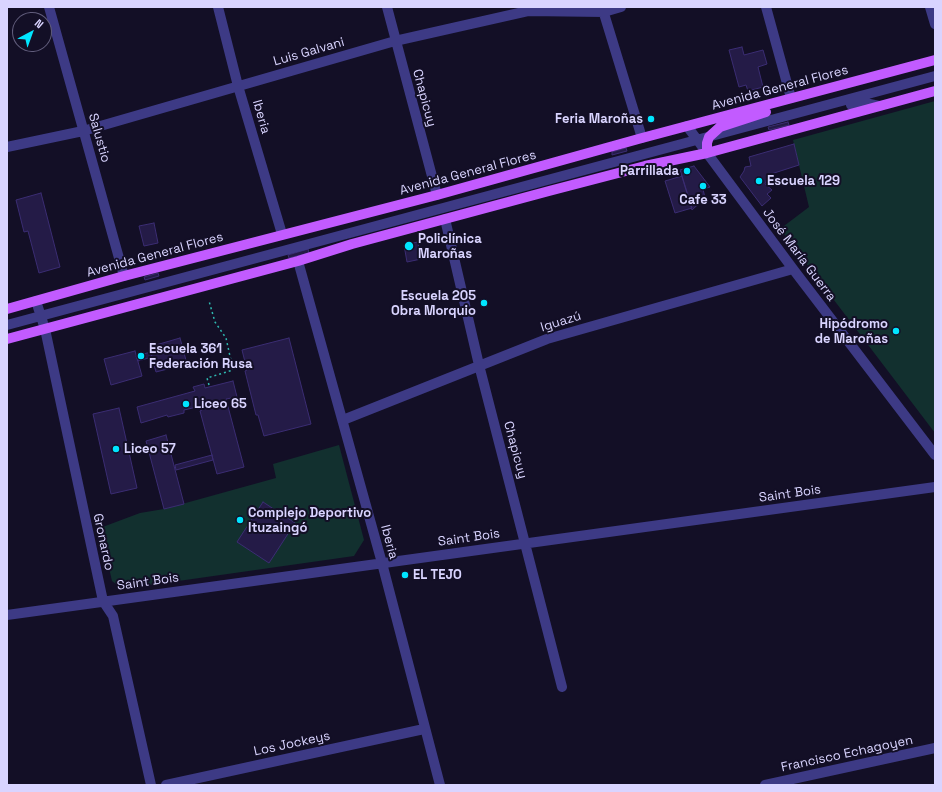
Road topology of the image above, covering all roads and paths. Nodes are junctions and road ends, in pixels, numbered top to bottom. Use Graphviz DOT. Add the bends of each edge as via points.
graph roads {
  1 [pos="49,7"];
  2 [pos="218,7"];
  3 [pos="387,7"];
  4 [pos="621,7"];
  5 [pos="766,7"];
  6 [pos="930,7"];
  7 [pos="603,9"];
  8 [pos="935,24"];
  9 [pos="395,41"];
  10 [pos="935,60"];
  11 [pos="935,76"];
  12 [pos="238,86"];
  13 [pos="935,91"];
  14 [pos="791,98"];
  15 [pos="883,105"];
  16 [pos="826,106"];
  17 [pos="687,126"];
  18 [pos="83,131"];
  19 [pos="642,138"];
  20 [pos="709,138"];
  21 [pos="698,141"];
  22 [pos="7,147"];
  23 [pos="707,153"];
  24 [pos="437,195"];
  25 [pos="445,219"];
  26 [pos="282,234"];
  27 [pos="298,261"];
  28 [pos="793,269"];
  29 [pos="124,276"];
  30 [pos="36,301"];
  31 [pos="209,301"];
  32 [pos="7,309"];
  33 [pos="41,316"];
  34 [pos="7,325"];
  35 [pos="45,329"];
  36 [pos="7,339"];
  37 [pos="479,365"];
  38 [pos="208,385"];
  39 [pos="343,420"];
  40 [pos="935,455"];
  41 [pos="935,487"];
  42 [pos="526,543"];
  43 [pos="382,563"];
  44 [pos="102,601"];
  45 [pos="7,615"];
  46 [pos="562,687"];
  47 [pos="424,729"];
  48 [pos="935,748"];
  49 [pos="151,785"];
  50 [pos="166,785"];
  51 [pos="440,785"];
  52 [pos="765,785"];
  1 -- 18 [label="street, Salustio"];
  2 -- 12 [label="street, Iberia"];
  3 -- 9 [label="street, Chapicuy"];
  4 -- 7 [label="street, Luis Galvani"];
  5 -- 14 [label="street"];
  6 -- 8 [label="street"];
  7 -- 9 [label="street, Luis Galvani" via="528,11"];
  7 -- 19 [label="street"];
  9 -- 12 [label="street, Luis Galvani"];
  9 -- 24 [label="street, Chapicuy"];
  10 -- 14 [label="main road, Avenida General Flores"];
  11 -- 16 [label="street, Avenida General Flores"];
  12 -- 18 [label="street, Luis Galvani"];
  12 -- 26 [label="street, Iberia"];
  13 -- 15 [label="main road, Avenida General Flores"];
  14 -- 17 [label="main road, Avenida General Flores"];
  14 -- 20 [label="main road" via="774,109 729,123"];
  15 -- 16 [label="street, Avenida General Flores" via="865,102 841,108"];
  15 -- 23 [label="main road, Avenida General Flores"];
  16 -- 20 [label="street, Avenida General Flores"];
  17 -- 19 [label="main road, Avenida General Flores"];
  17 -- 21 [label="street, José María Guerra"];
  18 -- 22 [label="street, Luis Galvani"];
  18 -- 29 [label="street, Salustio"];
  19 -- 24 [label="main road, Avenida General Flores"];
  20 -- 21 [label="street, Avenida General Flores"];
  20 -- 23 [label="main road"];
  21 -- 23 [label="street, José María Guerra"];
  21 -- 33 [label="street, Avenida General Flores"];
  23 -- 25 [label="main road, Avenida General Flores" via="645,166"];
  23 -- 28 [label="street, José María Guerra"];
  24 -- 26 [label="main road, Avenida General Flores"];
  25 -- 27 [label="main road, Avenida General Flores"];
  25 -- 37 [label="street, Chapicuy"];
  26 -- 29 [label="main road, Avenida General Flores"];
  27 -- 35 [label="main road, Avenida General Flores"];
  27 -- 39 [label="street, Iberia"];
  28 -- 37 [label="street, Iguazú" via="547,339"];
  28 -- 40 [label="street, José María Guerra"];
  29 -- 30 [label="main road, Avenida General Flores"];
  30 -- 32 [label="main road, Avenida General Flores"];
  30 -- 33 [label="street, Gronardo"];
  31 -- 38 [label="path" via="215,322 226,338 233,370 207,378"];
  33 -- 34 [label="street, Avenida General Flores"];
  33 -- 35 [label="street, Gronardo"];
  35 -- 36 [label="main road, Avenida General Flores"];
  35 -- 44 [label="street, Gronardo"];
  37 -- 39 [label="street, Iguazú"];
  37 -- 42 [label="street, Chapicuy"];
  39 -- 43 [label="street, Iberia"];
  41 -- 42 [label="street, Saint Bois"];
  42 -- 43 [label="street, Saint Bois"];
  42 -- 46 [label="street, Chapicuy"];
  43 -- 44 [label="street, Saint Bois"];
  43 -- 47 [label="street, Iberia"];
  44 -- 45 [label="street, Saint Bois"];
  44 -- 49 [label="street, Gronardo" via="113,616"];
  47 -- 50 [label="street, Los Jockeys"];
  47 -- 51 [label="street, Iberia"];
  48 -- 52 [label="street, Francisco Echagoyen"];
}
